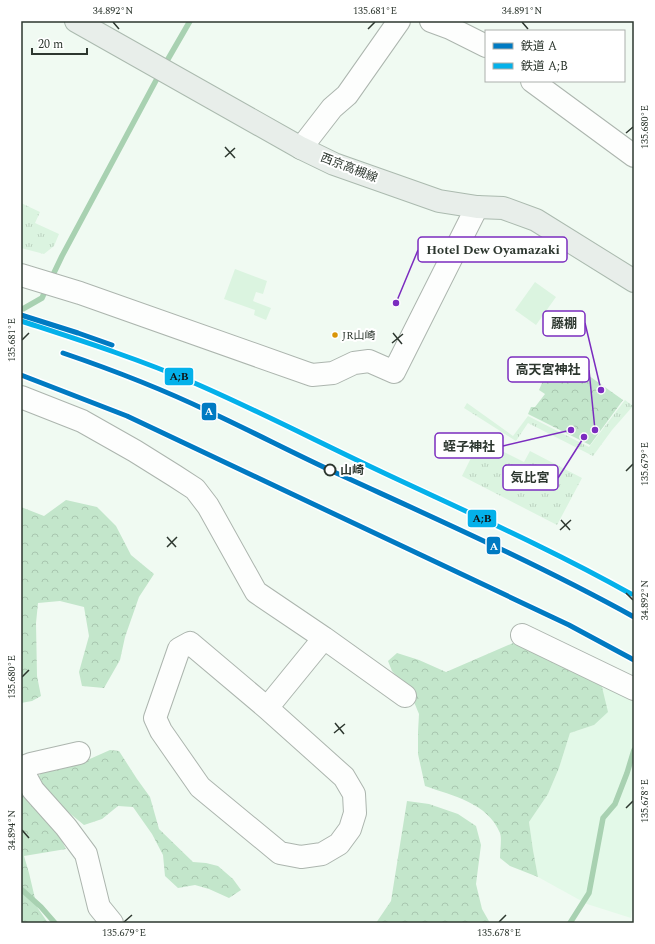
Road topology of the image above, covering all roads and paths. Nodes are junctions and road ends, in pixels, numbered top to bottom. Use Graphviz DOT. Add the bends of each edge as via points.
graph roads {
  1 [pos="76,21"];
  2 [pos="399,21"];
  3 [pos="431,21"];
  4 [pos="485,46"];
  5 [pos="533,82"];
  6 [pos="301,148"];
  7 [pos="634,156"];
  8 [pos="477,207"];
  9 [pos="21,275"];
  10 [pos="634,281"];
  11 [pos="21,397"];
  12 [pos="522,635"];
  13 [pos="324,638"];
  14 [pos="634,689"];
  15 [pos="405,696"];
  16 [pos="267,708"];
  17 [pos="79,753"];
  18 [pos="21,768"];
  19 [pos="112,923"];
  1 -- 6 [label="main road, 西京高槻線"];
  2 -- 6 [label="street" via="347,95 332,108"];
  3 -- 4 [label="street"];
  5 -- 7 [label="street"];
  6 -- 8 [label="main road, 西京高槻線" via="334,164 439,201"];
  8 -- 9 [label="street" via="394,372 369,361 354,363 333,374 312,375 80,293"];
  8 -- 10 [label="main road, 西京高槻線" via="504,208 536,220"];
  11 -- 13 [label="street" via="82,421 195,489 208,506 256,592"];
  12 -- 14 [label="street"];
  13 -- 15 [label="street"];
  13 -- 16 [label="street"];
  16 -- 16 [label="street" via="190,643 179,649 155,718 161,731 200,786 280,853 301,857 322,854 339,844 350,829 355,813 354,794 344,777"];
  17 -- 18 [label="street"];
  18 -- 19 [label="street" via="33,790 86,854 99,907"];
}
